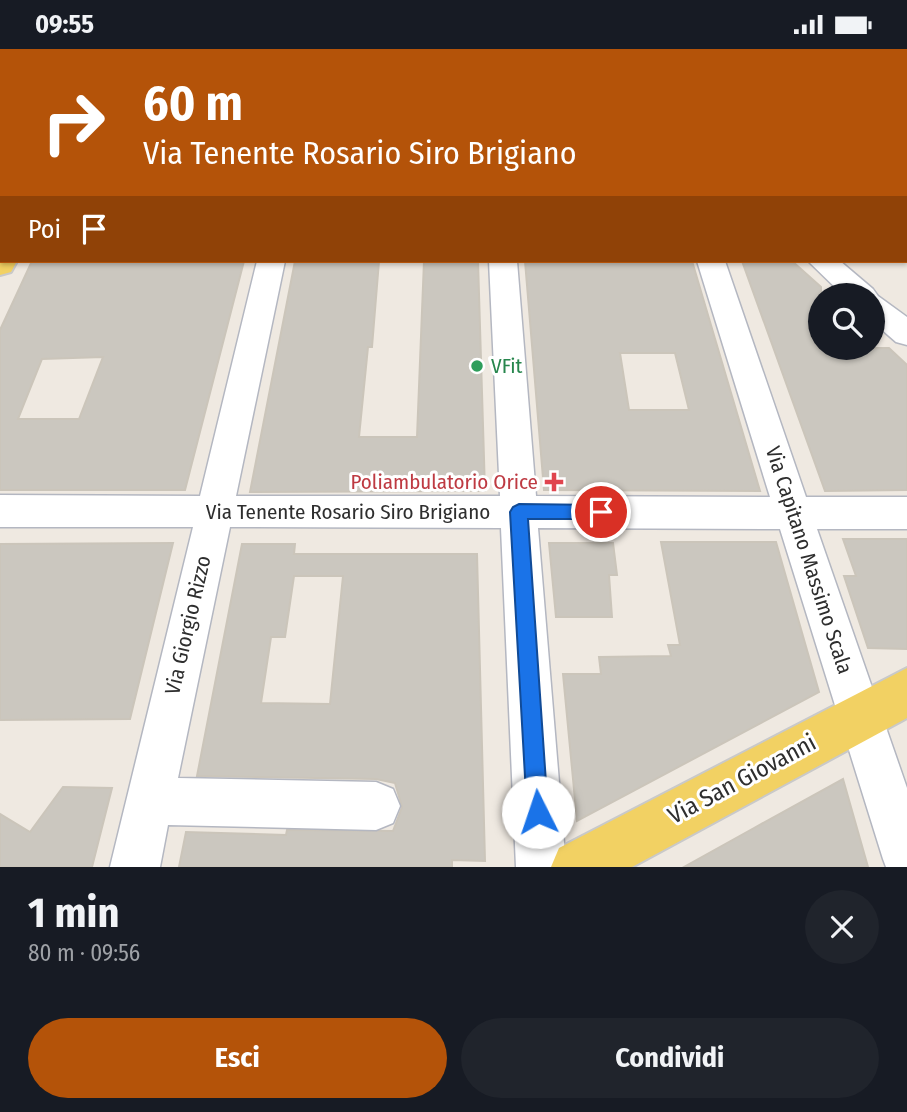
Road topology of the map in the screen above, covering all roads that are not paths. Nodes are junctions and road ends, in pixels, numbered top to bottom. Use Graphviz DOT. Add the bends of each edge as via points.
graph roads {
  1 [pos="271,263"];
  2 [pos="503,263"];
  3 [pos="712,263"];
  4 [pos="824,263"];
  5 [pos="848,283"];
  6 [pos="885,315"];
  7 [pos="907,334"];
  8 [pos="0,511"];
  9 [pos="214,512"];
  10 [pos="519,512"];
  11 [pos="794,512"];
  12 [pos="907,513"];
  13 [pos="907,692"];
  14 [pos="860,715"];
  15 [pos="149,801"];
  16 [pos="376,806"];
  17 [pos="907,859"];
  18 [pos="135,867"];
  19 [pos="541,867"];
  20 [pos="578,867"];
  1 -- 9 [label="street, Via Giorgio Rizzo"];
  2 -- 10 [label="street"];
  3 -- 11 [label="street, Via Capitano Massimo Scala"];
  4 -- 5 [label="street"];
  6 -- 7 [label="street"];
  8 -- 9 [label="street, Via Tenente Rosario Siro Brigiano"];
  9 -- 10 [label="street, Via Tenente Rosario Siro Brigiano"];
  9 -- 15 [label="street, Via Giorgio Rizzo"];
  10 -- 11 [label="street, Via Tenente Rosario Siro Brigiano"];
  10 -- 19 [label="street"];
  11 -- 12 [label="street, Via Tenente Rosario Siro Brigiano"];
  11 -- 14 [label="street, Via Capitano Massimo Scala"];
  13 -- 14 [label="main road, Via San Giovanni"];
  14 -- 17 [label="street, Via Capitano Massimo Scala"];
  14 -- 20 [label="main road, Via San Giovanni"];
  15 -- 16 [label="street"];
  15 -- 18 [label="street, Via Giorgio Rizzo"];
}
